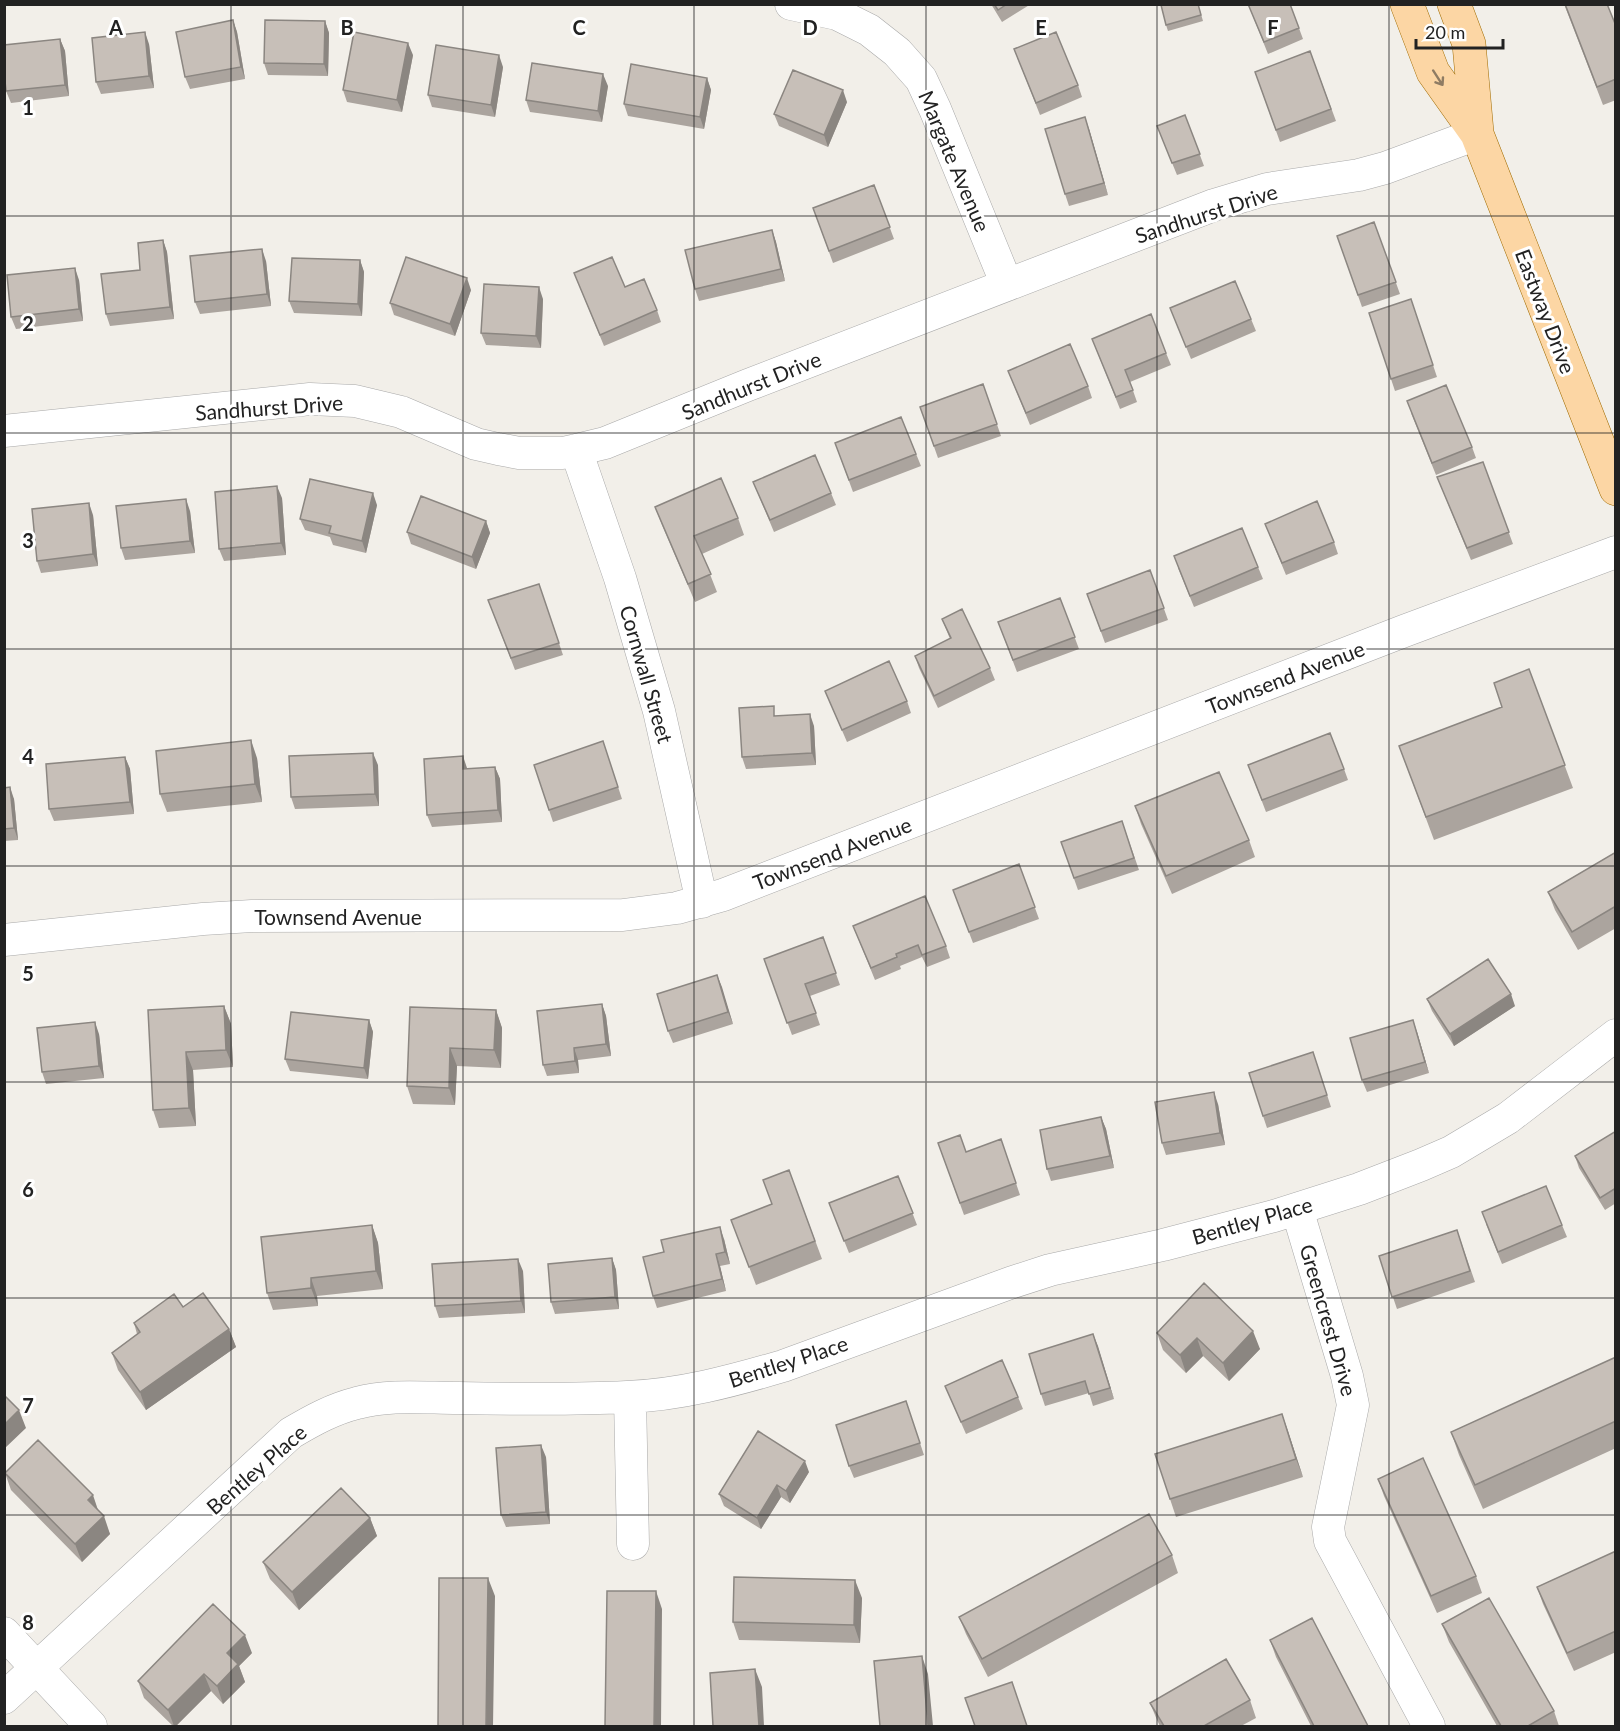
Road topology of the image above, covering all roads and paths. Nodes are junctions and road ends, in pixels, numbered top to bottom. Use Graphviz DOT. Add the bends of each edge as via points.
graph roads {
  1 [pos="791,4"];
  2 [pos="1407,4"];
  3 [pos="1454,4"];
  4 [pos="1477,134"];
  5 [pos="1007,285"];
  6 [pos="4,431"];
  7 [pos="576,450"];
  8 [pos="1616,489"];
  9 [pos="1616,552"];
  10 [pos="702,902"];
  11 [pos="4,940"];
  12 [pos="1616,1035"];
  13 [pos="1297,1209"];
  14 [pos="630,1397"];
  15 [pos="633,1544"];
  16 [pos="4,1633"];
  17 [pos="37,1668"];
  18 [pos="4,1698"];
  19 [pos="92,1726"];
  20 [pos="1429,1726"];
  1 -- 5 [label="street, Margate Avenue" via="837,14 869,30 897,52 921,79"];
  2 -- 4 [label="main road, Eastway Drive, one-way" via="1433,72"];
  3 -- 4 [label="main road, Eastway Drive" via="1469,44"];
  4 -- 5 [label="street, Sandhurst Drive" via="1359,175 1267,189 1214,205"];
  4 -- 8 [label="main road, Eastway Drive"];
  5 -- 7 [label="street, Sandhurst Drive" via="606,443"];
  6 -- 7 [label="street, Sandhurst Drive" via="321,400 355,401 401,411 498,450"];
  7 -- 10 [label="street, Cornwall Street" via="620,578 659,711"];
  9 -- 10 [label="street, Townsend Avenue"];
  10 -- 11 [label="street, Townsend Avenue" via="623,915 252,916"];
  12 -- 13 [label="street, Bentley Place" via="1508,1118 1451,1152"];
  13 -- 14 [label="street, Bentley Place" via="1050,1270 745,1378"];
  13 -- 20 [label="street, Greencrest Drive" via="1352,1391 1353,1405 1328,1527 1330,1540"];
  14 -- 15 [label="street"];
  14 -- 17 [label="street, Bentley Place" via="400,1398 360,1402 324,1414 291,1433"];
  16 -- 17 [label="street"];
  17 -- 18 [label="street, Bentley Place"];
  17 -- 19 [label="street"];
}
